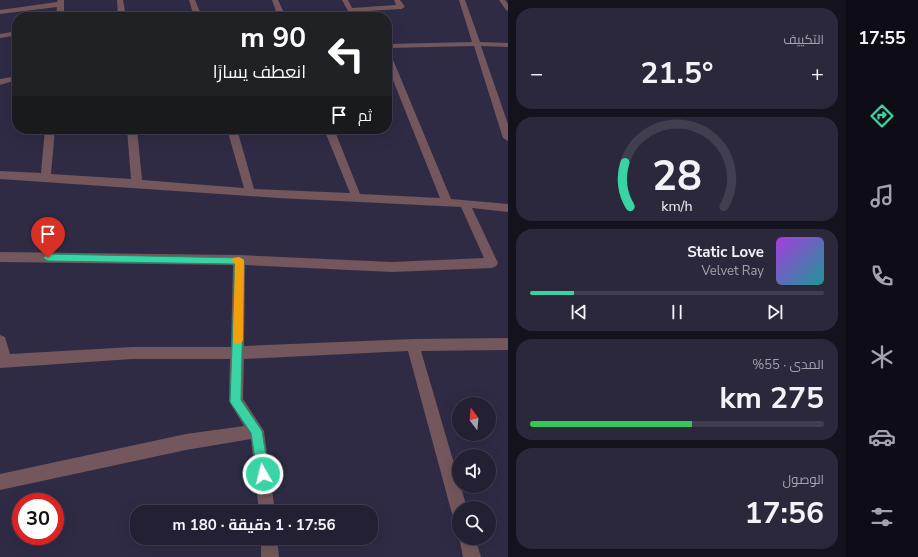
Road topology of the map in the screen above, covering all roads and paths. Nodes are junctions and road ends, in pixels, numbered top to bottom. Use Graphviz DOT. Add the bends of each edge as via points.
graph roads {
  1 [pos="120,0"];
  2 [pos="192,0"];
  3 [pos="275,0"];
  4 [pos="345,0"];
  5 [pos="397,0"];
  6 [pos="462,0"];
  7 [pos="502,0"];
  8 [pos="61,2"];
  9 [pos="369,9"];
  10 [pos="508,9"];
  11 [pos="0,12"];
  12 [pos="60,12"];
  13 [pos="121,12"];
  14 [pos="196,12"];
  15 [pos="280,12"];
  16 [pos="370,12"];
  17 [pos="12,34"];
  18 [pos="0,36"];
  19 [pos="476,44"];
  20 [pos="508,45"];
  21 [pos="392,46"];
  22 [pos="392,68"];
  23 [pos="12,79"];
  24 [pos="0,82"];
  25 [pos="50,134"];
  26 [pos="132,134"];
  27 [pos="233,134"];
  28 [pos="331,134"];
  29 [pos="508,138"];
  30 [pos="0,175"];
  31 [pos="46,177"];
  32 [pos="137,184"];
  33 [pos="250,191"];
  34 [pos="357,198"];
  35 [pos="447,201"];
  36 [pos="464,203"];
  37 [pos="508,208"];
  38 [pos="0,257"];
  39 [pos="239,260"];
  40 [pos="0,341"];
  41 [pos="508,344"];
  42 [pos="413,345"];
  43 [pos="237,353"];
  44 [pos="3,360"];
  45 [pos="257,431"];
  46 [pos="0,482"];
  47 [pos="456,501"];
  48 [pos="266,505"];
  49 [pos="269,545"];
  50 [pos="469,545"];
  51 [pos="270,557"];
  52 [pos="472,557"];
  1 -- 13 [label="street"];
  2 -- 14 [label="street"];
  3 -- 15 [label="street"];
  4 -- 9 [label="street" via="350,10"];
  5 -- 9 [label="street" via="401,7"];
  6 -- 19 [label="street" via="475,34"];
  7 -- 10 [label="street"];
  8 -- 11 [label="street"];
  8 -- 12 [label="street"];
  9 -- 16 [label="street"];
  17 -- 18 [label="street"];
  19 -- 20 [label="street"];
  19 -- 21 [label="street"];
  19 -- 29 [label="street"];
  22 -- 35 [label="street"];
  23 -- 24 [label="street"];
  25 -- 31 [label="street"];
  26 -- 32 [label="street"];
  27 -- 33 [label="street"];
  28 -- 34 [label="street"];
  30 -- 31 [label="street"];
  31 -- 32 [label="street"];
  32 -- 33 [label="street"];
  33 -- 34 [label="street"];
  34 -- 35 [label="street"];
  35 -- 36 [label="street"];
  36 -- 37 [label="street"];
  36 -- 39 [label="street" via="492,263 392,267"];
  38 -- 39 [label="street"];
  39 -- 43 [label="street"];
  40 -- 44 [label="street"];
  41 -- 42 [label="street"];
  42 -- 43 [label="street"];
  42 -- 47 [label="street"];
  43 -- 44 [label="street" via="132,353"];
  43 -- 45 [label="street" via="236,402"];
  45 -- 46 [label="street" via="186,442"];
  45 -- 48 [label="street"];
  49 -- 51 [label="street"];
  50 -- 52 [label="street"];
}
